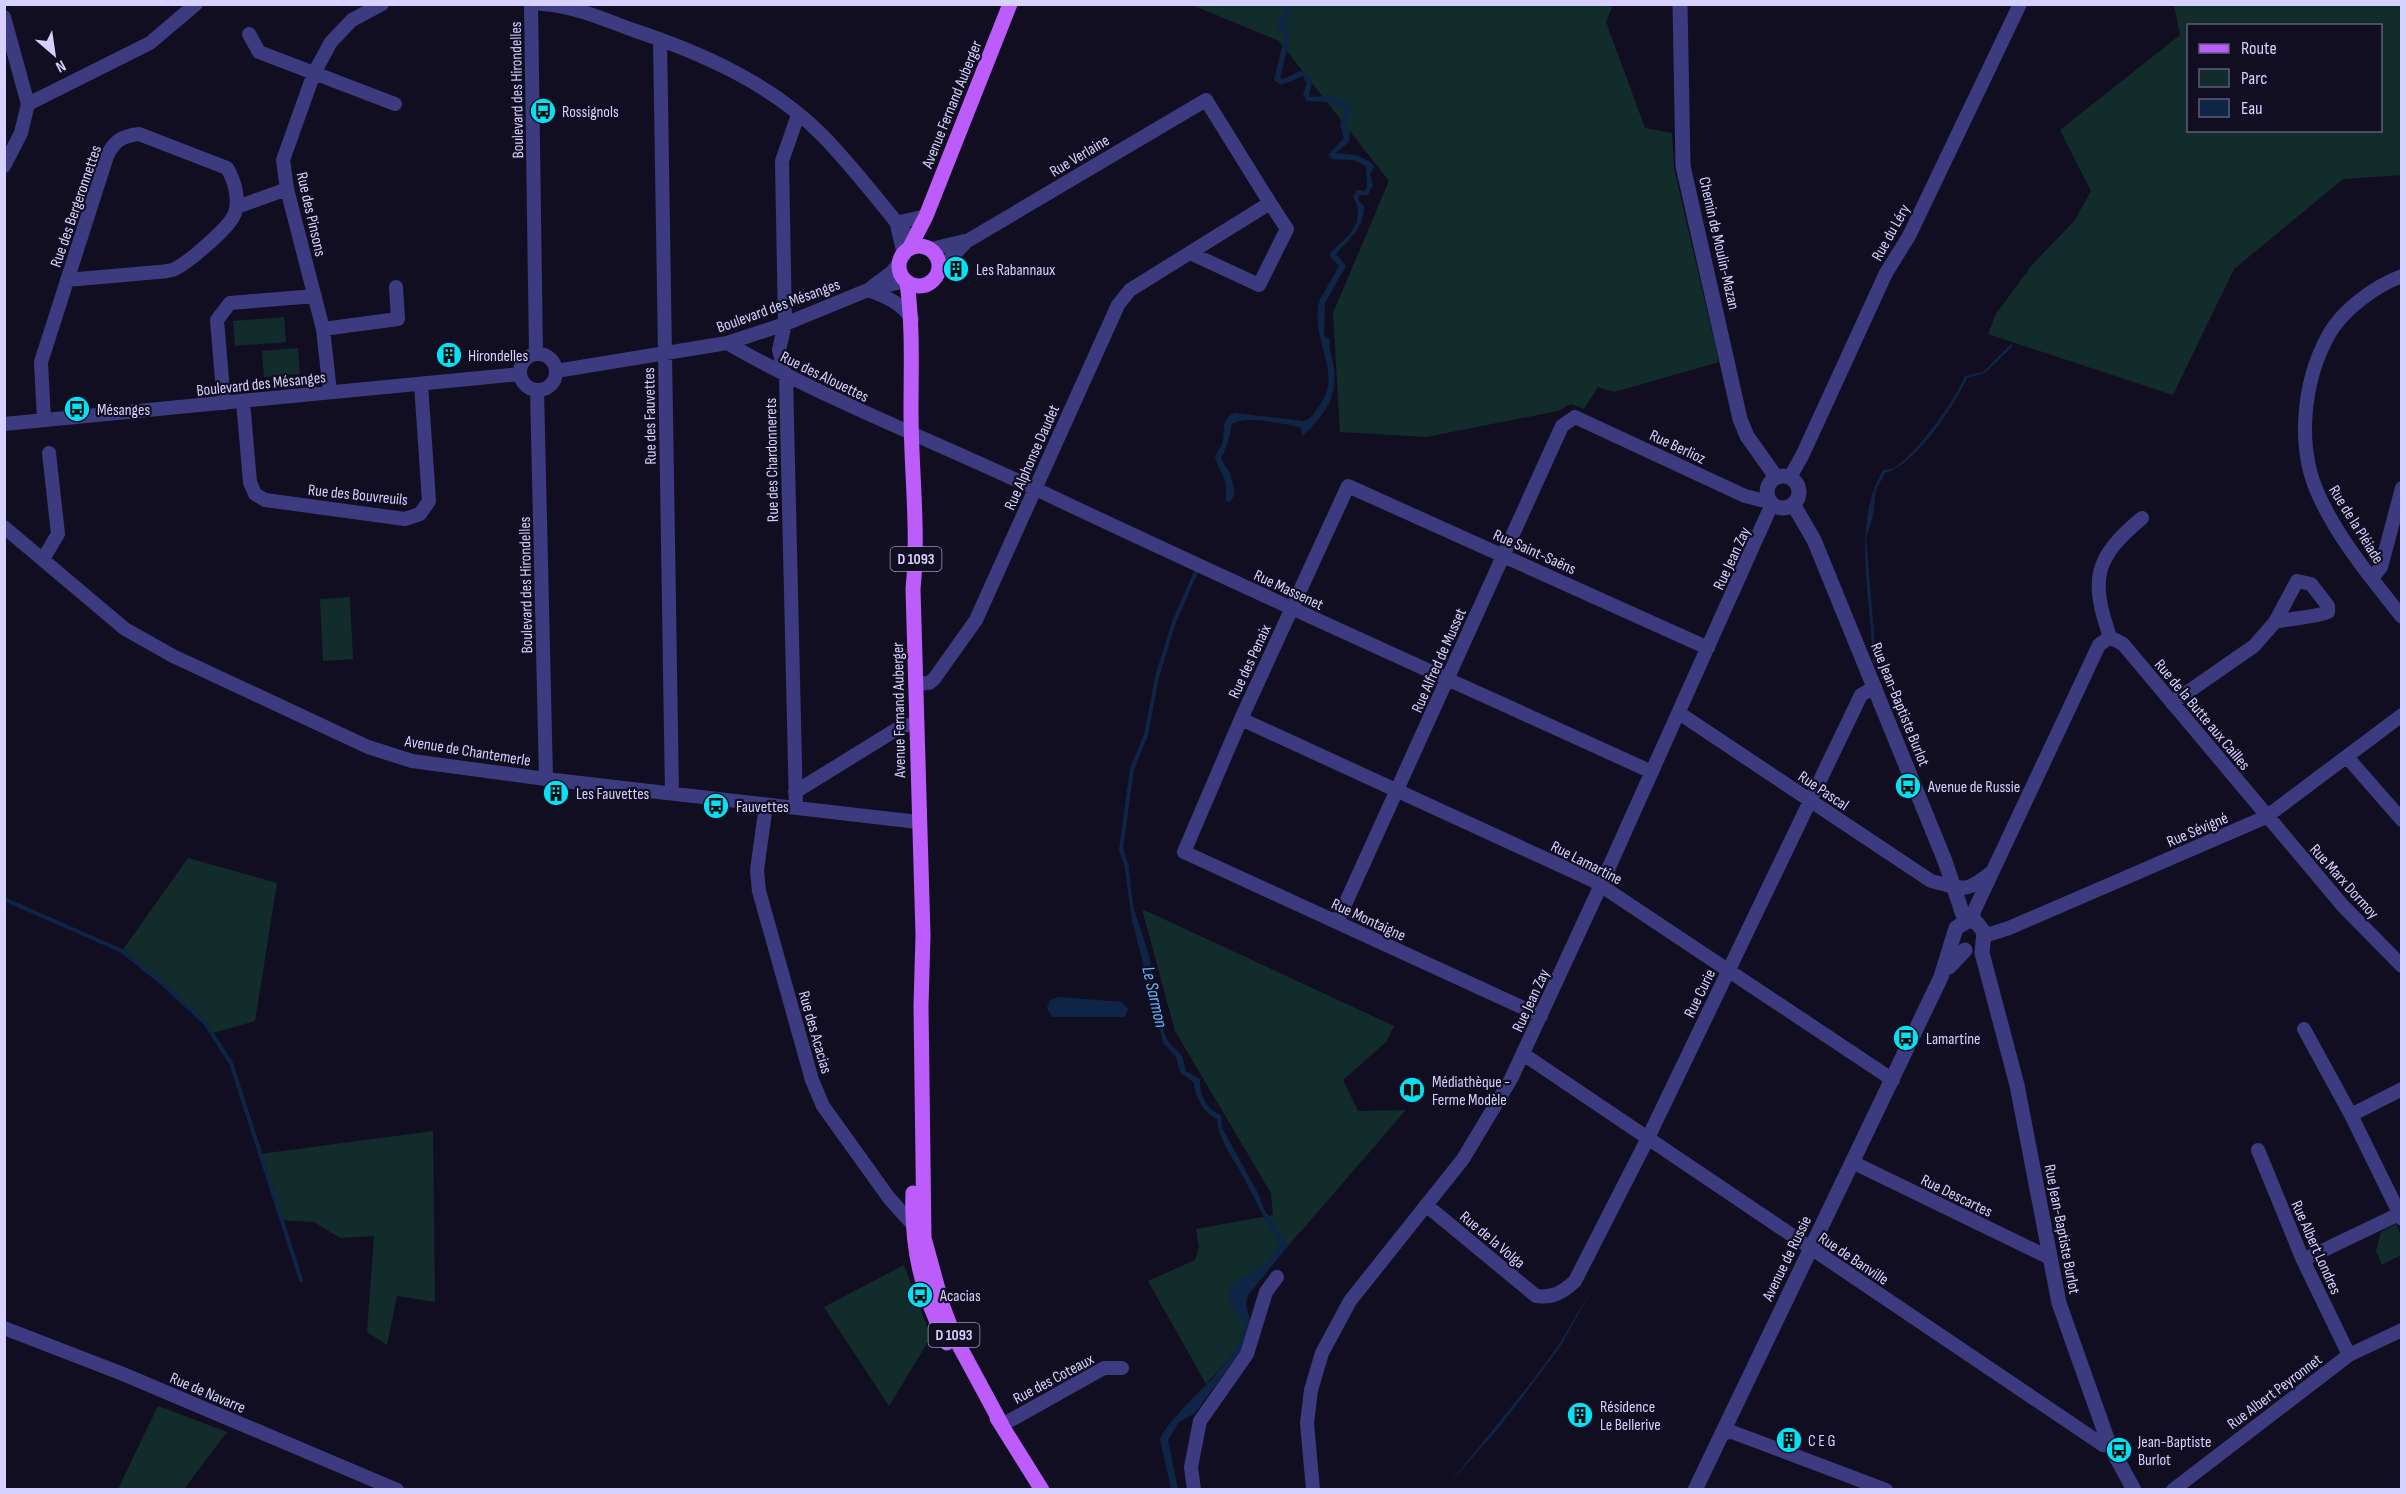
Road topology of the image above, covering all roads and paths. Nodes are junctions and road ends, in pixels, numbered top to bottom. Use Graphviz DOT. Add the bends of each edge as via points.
graph roads {
  1 [pos="196,4"];
  2 [pos="382,4"];
  3 [pos="531,4"];
  4 [pos="542,4"];
  5 [pos="1010,4"];
  6 [pos="1680,4"];
  7 [pos="2020,4"];
  8 [pos="4,17"];
  9 [pos="249,34"];
  10 [pos="660,39"];
  11 [pos="314,73"];
  12 [pos="28,104"];
  13 [pos="395,104"];
  14 [pos="798,115"];
  15 [pos="4,166"];
  16 [pos="287,189"];
  17 [pos="1270,204"];
  18 [pos="237,207"];
  19 [pos="926,216"];
  20 [pos="896,223"];
  21 [pos="969,240"];
  22 [pos="912,251"];
  23 [pos="1190,253"];
  24 [pos="940,268"];
  25 [pos="2402,276"];
  26 [pos="67,280"];
  27 [pos="906,282"];
  28 [pos="924,284"];
  29 [pos="396,287"];
  30 [pos="868,290"];
  31 [pos="315,296"];
  32 [pos="912,319"];
  33 [pos="785,324"];
  34 [pos="323,329"];
  35 [pos="727,343"];
  36 [pos="536,354"];
  37 [pos="665,355"];
  38 [pos="556,371"];
  39 [pos="520,374"];
  40 [pos="786,377"];
  41 [pos="421,384"];
  42 [pos="537,390"];
  43 [pos="330,392"];
  44 [pos="243,401"];
  45 [pos="224,403"];
  46 [pos="1575,417"];
  47 [pos="44,420"];
  48 [pos="4,424"];
  49 [pos="912,435"];
  50 [pos="49,453"];
  51 [pos="1783,477"];
  52 [pos="1348,486"];
  53 [pos="2402,488"];
  54 [pos="1035,489"];
  55 [pos="1770,501"];
  56 [pos="1793,504"];
  57 [pos="2142,518"];
  58 [pos="4,527"];
  59 [pos="1504,554"];
  60 [pos="43,559"];
  61 [pos="2372,578"];
  62 [pos="1291,608"];
  63 [pos="2402,617"];
  64 [pos="2275,622"];
  65 [pos="2110,637"];
  66 [pos="1708,648"];
  67 [pos="1447,678"];
  68 [pos="915,684"];
  69 [pos="1875,687"];
  70 [pos="2172,703"];
  71 [pos="1679,713"];
  72 [pos="2402,715"];
  73 [pos="1241,719"];
  74 [pos="916,724"];
  75 [pos="2347,757"];
  76 [pos="1652,772"];
  77 [pos="546,779"];
  78 [pos="1396,791"];
  79 [pos="795,792"];
  80 [pos="672,793"];
  81 [pos="1809,800"];
  82 [pos="766,805"];
  83 [pos="796,808"];
  84 [pos="2266,817"];
  85 [pos="2402,820"];
  86 [pos="918,822"];
  87 [pos="1184,852"];
  88 [pos="1993,871"];
  89 [pos="1601,885"];
  90 [pos="1954,886"];
  91 [pos="1969,921"];
  92 [pos="1337,922"];
  93 [pos="1971,944"];
  94 [pos="2402,966"];
  95 [pos="1728,970"];
  96 [pos="1541,1016"];
  97 [pos="2304,1029"];
  98 [pos="1523,1054"];
  99 [pos="1893,1080"];
  100 [pos="2402,1089"];
  101 [pos="921,1100"];
  102 [pos="2351,1114"];
  103 [pos="1647,1140"];
  104 [pos="2258,1150"];
  105 [pos="1852,1162"];
  106 [pos="913,1192"];
  107 [pos="889,1198"];
  108 [pos="1426,1205"];
  109 [pos="2400,1216"];
  110 [pos="912,1223"];
  111 [pos="924,1238"];
  112 [pos="1811,1249"];
  113 [pos="2048,1257"];
  114 [pos="2303,1260"];
  115 [pos="1277,1277"];
  116 [pos="1540,1296"];
  117 [pos="4,1328"];
  118 [pos="2402,1329"];
  119 [pos="2349,1355"];
  120 [pos="1122,1368"];
  121 [pos="1002,1425"];
  122 [pos="1722,1433"];
  123 [pos="2109,1444"];
  124 [pos="397,1490"];
  125 [pos="1042,1490"];
  126 [pos="1194,1490"];
  127 [pos="1313,1490"];
  128 [pos="1695,1490"];
  129 [pos="1886,1490"];
  130 [pos="2134,1490"];
  131 [pos="2173,1490"];
  1 -- 12 [label="street" via="150,44"];
  2 -- 11 [label="street, Rue des Pinsons" via="341,30"];
  3 -- 36 [label="street, Boulevard des Hirondelles"];
  4 -- 10 [label="street" via="564,6"];
  5 -- 19 [label="main road, Avenue Fernand Auberger"];
  6 -- 51 [label="street, Chemin de Moulin-Mazan" via="1683,166 1740,419 1747,436"];
  7 -- 51 [label="street, Rue du Léry" via="1909,236 1886,273 1802,456"];
  8 -- 12 [label="street"];
  9 -- 11 [label="street" via="259,52"];
  10 -- 14 [label="street" via="718,62"];
  10 -- 37 [label="street, Rue des Fauvettes"];
  11 -- 13 [label="street"];
  11 -- 16 [label="street, Rue des Pinsons" via="283,160"];
  12 -- 15 [label="street" via="21,133"];
  14 -- 20 [label="street" via="858,174"];
  14 -- 33 [label="street, Rue des Chardonnerets" via="782,161"];
  16 -- 18 [label="street"];
  16 -- 31 [label="street, Rue des Pinsons"];
  17 -- 21 [label="street, Rue Verlaine" via="1206,100"];
  17 -- 23 [label="street, Rue Alphonse Daudet"];
  17 -- 23 [label="street" via="1287,229 1259,285"];
  18 -- 26 [label="street, Rue des Bergeronnettes" via="232,219 173,270"];
  18 -- 26 [label="street, Rue des Bergeronnettes" via="233,177 227,168 139,134 125,136 112,144 107,156"];
  19 -- 20 [label="street"];
  19 -- 22 [label="main road"];
  20 -- 22 [label="street"];
  21 -- 22 [label="street, Rue Verlaine"];
  21 -- 24 [label="street, Rue Verlaine"];
  22 -- 24 [label="main road" via="936,254"];
  22 -- 27 [label="main road" via="899,271"];
  22 -- 30 [label="street, Boulevard des Mésanges"];
  23 -- 54 [label="street, Rue Alphonse Daudet" via="1130,290 1118,305"];
  24 -- 28 [label="main road" via="937,276"];
  25 -- 61 [label="street, Rue de la Pléiade" via="2372,291 2329,334 2318,360 2306,412 2305,443 2318,494"];
  26 -- 47 [label="street, Rue des Bergeronnettes" via="41,362"];
  27 -- 28 [label="main road"];
  27 -- 30 [label="street, Boulevard des Mésanges"];
  27 -- 32 [label="main road, Avenue Fernand Auberger / D 1093"];
  28 -- 32 [label="main road, Avenue Fernand Auberger / D 1093"];
  29 -- 34 [label="street" via="398,319"];
  30 -- 32 [label="street" via="888,297"];
  30 -- 33 [label="street, Boulevard des Mésanges"];
  31 -- 34 [label="street, Rue des Pinsons"];
  31 -- 45 [label="street" via="230,303 217,320"];
  32 -- 49 [label="main road, Avenue Fernand Auberger / D 1093"];
  33 -- 35 [label="street, Boulevard des Mésanges"];
  33 -- 40 [label="street, Rue des Chardonnerets" via="779,350"];
  34 -- 43 [label="street, Rue des Pinsons"];
  35 -- 37 [label="street, Boulevard des Mésanges"];
  35 -- 40 [label="street, Rue des Alouettes"];
  36 -- 38 [label="street" via="551,360"];
  36 -- 39 [label="street" via="522,363"];
  37 -- 38 [label="street, Boulevard des Mésanges"];
  37 -- 80 [label="street, Rue des Fauvettes"];
  38 -- 42 [label="street" via="553,382"];
  39 -- 41 [label="street, Boulevard des Mésanges"];
  39 -- 42 [label="street" via="524,384"];
  40 -- 49 [label="street, Rue des Alouettes"];
  40 -- 79 [label="street, Rue des Chardonnerets"];
  41 -- 43 [label="street, Boulevard des Mésanges"];
  41 -- 44 [label="street, Rue des Bouvreuils" via="429,501 420,514 405,519 265,500 255,494 250,482"];
  42 -- 77 [label="street, Boulevard des Hirondelles"];
  43 -- 44 [label="street, Boulevard des Mésanges"];
  44 -- 45 [label="street, Boulevard des Mésanges"];
  45 -- 47 [label="street, Boulevard des Mésanges"];
  46 -- 55 [label="street, Rue Berlioz" via="1745,496"];
  46 -- 59 [label="street, Rue Alfred de Musset" via="1562,426"];
  47 -- 48 [label="street, Boulevard des Mésanges"];
  49 -- 54 [label="street, Rue Massenet"];
  49 -- 68 [label="main road, Avenue Fernand Auberger / D 1093" via="917,554 913,589"];
  50 -- 60 [label="street" via="58,534"];
  51 -- 55 [label="street" via="1769,483"];
  51 -- 56 [label="street" via="1796,482 1799,491"];
  52 -- 59 [label="street, Rue Saint-Saëns"];
  52 -- 62 [label="street, Rue des Penaix"];
  53 -- 61 [label="street, Rue de la Pléiade" via="2381,567"];
  54 -- 62 [label="street, Rue Massenet"];
  54 -- 68 [label="street, Rue Alphonse Daudet" via="976,620 934,679"];
  55 -- 56 [label="street" via="1785,508"];
  55 -- 66 [label="street, Rue Jean Zay"];
  56 -- 69 [label="street, Rue Jean-Baptiste Burlot" via="1814,540"];
  57 -- 65 [label="street" via="2114,541 2102,562 2098,598"];
  58 -- 60 [label="street, Avenue de Chantemerle"];
  59 -- 66 [label="street, Rue Saint-Saëns"];
  59 -- 67 [label="street, Rue Alfred de Musset"];
  60 -- 77 [label="street, Avenue de Chantemerle" via="125,629 144,640 368,747 412,761"];
  61 -- 63 [label="street, Rue de la Pléiade"];
  62 -- 67 [label="street, Rue Massenet"];
  62 -- 73 [label="street, Rue des Penaix"];
  64 -- 70 [label="street" via="2254,646"];
  65 -- 70 [label="street, Rue de la Butte aux Cailles" via="2123,644"];
  65 -- 88 [label="street" via="2099,645"];
  66 -- 71 [label="street, Rue Jean Zay"];
  67 -- 76 [label="street, Rue Massenet"];
  67 -- 78 [label="street, Rue Alfred de Musset"];
  68 -- 74 [label="main road, Avenue Fernand Auberger / D 1093"];
  69 -- 81 [label="street, Rue Curie" via="1861,695"];
  69 -- 90 [label="street, Rue Jean-Baptiste Burlot"];
  70 -- 84 [label="street, Rue de la Butte aux Cailles"];
  71 -- 76 [label="street, Rue Jean Zay"];
  71 -- 81 [label="street, Rue Pascal"];
  72 -- 75 [label="street, Rue Sévigné"];
  73 -- 78 [label="street, Rue Lamartine"];
  73 -- 87 [label="street, Rue des Penaix"];
  74 -- 79 [label="street" via="902,726"];
  74 -- 86 [label="main road, Avenue Fernand Auberger / D 1093"];
  75 -- 84 [label="street, Rue Sévigné"];
  75 -- 85 [label="street"];
  76 -- 89 [label="street, Rue Jean Zay"];
  77 -- 80 [label="street, Avenue de Chantemerle"];
  78 -- 89 [label="street, Rue Lamartine"];
  78 -- 92 [label="street, Rue Alfred de Musset"];
  79 -- 83 [label="street, Rue des Chardonnerets"];
  80 -- 82 [label="street, Avenue de Chantemerle"];
  81 -- 90 [label="street, Rue Pascal" via="1931,880"];
  81 -- 95 [label="street, Rue Curie"];
  82 -- 83 [label="street, Avenue de Chantemerle"];
  82 -- 107 [label="street, Rue des Acacias" via="756,870 759,891 812,1080 834,1125"];
  83 -- 86 [label="street, Avenue de Chantemerle"];
  84 -- 93 [label="street, Rue Sévigné"];
  84 -- 94 [label="street, Rue Marx Dormoy" via="2343,906"];
  86 -- 101 [label="main road, Avenue Fernand Auberger / D 1093" via="924,965"];
  87 -- 92 [label="street, Rue Montaigne"];
  88 -- 90 [label="street" via="1974,886 1963,890"];
  88 -- 91 [label="street"];
  89 -- 95 [label="street, Rue Lamartine"];
  89 -- 96 [label="street, Rue Jean Zay"];
  90 -- 91 [label="street, Rue Jean-Baptiste Burlot"];
  91 -- 93 [label="street, Rue Jean-Baptiste Burlot" via="1980,925"];
  91 -- 93 [label="street, Avenue de Russie" via="1956,928"];
  92 -- 96 [label="street, Rue Montaigne"];
  93 -- 99 [label="street, Avenue de Russie" via="1941,977"];
  93 -- 113 [label="street, Rue Jean-Baptiste Burlot" via="1985,967 2017,1085"];
  95 -- 99 [label="street, Rue Lamartine"];
  95 -- 103 [label="street, Rue Curie"];
  96 -- 98 [label="street, Rue Jean Zay"];
  97 -- 102 [label="street"];
  98 -- 103 [label="street, Rue de Banville"];
  98 -- 108 [label="street, Rue Jean Zay" via="1468,1151"];
  99 -- 105 [label="street, Avenue de Russie"];
  100 -- 102 [label="street"];
  101 -- 106 [label="main road, Avenue Fernand Auberger / D 1093"];
  101 -- 111 [label="main road, Avenue Fernand Auberger / D 1093"];
  102 -- 109 [label="street"];
  103 -- 112 [label="street, Rue de Banville"];
  103 -- 116 [label="street, Rue Curie" via="1575,1281 1564,1292 1549,1298"];
  104 -- 114 [label="street, Rue Albert Londres"];
  105 -- 112 [label="street, Avenue de Russie"];
  105 -- 113 [label="street, Rue Descartes"];
  106 -- 107 [label="street"];
  106 -- 110 [label="main road, Avenue Fernand Auberger / D 1093"];
  107 -- 110 [label="street, Rue des Acacias"];
  108 -- 116 [label="street, Rue de la Volga"];
  108 -- 127 [label="street, Rue Jean Zay" via="1350,1301 1322,1353 1311,1390 1307,1423"];
  109 -- 114 [label="street"];
  110 -- 111 [label="street, Rue des Acacias"];
  110 -- 121 [label="main road, Avenue Fernand Auberger / D 1093" via="920,1273 932,1312 946,1341"];
  111 -- 121 [label="main road, Avenue Fernand Auberger / D 1093" via="954,1336"];
  112 -- 122 [label="street, Avenue de Russie"];
  112 -- 123 [label="street, Rue de Banville" via="2103,1445"];
  113 -- 123 [label="street, Rue Jean-Baptiste Burlot" via="2059,1303"];
  114 -- 119 [label="street, Rue Albert Londres"];
  115 -- 126 [label="street" via="1259,1309 1247,1354 1200,1420 1191,1467"];
  117 -- 124 [label="street, Rue de Navarre"];
  118 -- 119 [label="street, Rue Albert Peyronnet"];
  119 -- 131 [label="street, Rue Albert Peyronnet"];
  120 -- 121 [label="street, Rue des Coteaux" via="1104,1368"];
  121 -- 125 [label="main road, Avenue Fernand Auberger / D 1093"];
  122 -- 128 [label="street, Avenue de Russie"];
  122 -- 129 [label="street" via="1732,1432"];
  123 -- 130 [label="street, Rue Jean-Baptiste Burlot"];
}
